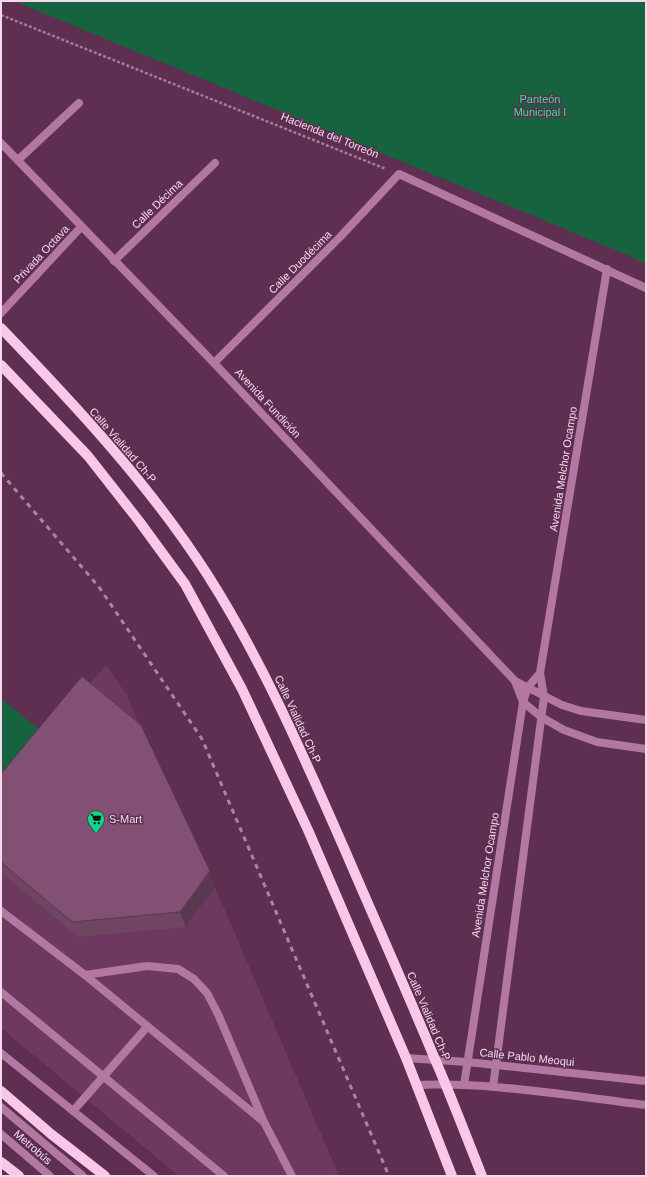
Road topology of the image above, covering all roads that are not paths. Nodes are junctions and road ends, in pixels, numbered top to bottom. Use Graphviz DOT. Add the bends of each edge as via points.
graph roads {
  1 [pos="80,103"];
  2 [pos="1,143"];
  3 [pos="18,160"];
  4 [pos="215,163"];
  5 [pos="81,227"];
  6 [pos="114,261"];
  7 [pos="607,269"];
  8 [pos="646,288"];
  9 [pos="1,313"];
  10 [pos="1,328"];
  11 [pos="214,363"];
  12 [pos="1,365"];
  13 [pos="540,673"];
  14 [pos="515,681"];
  15 [pos="528,687"];
  16 [pos="544,696"];
  17 [pos="523,702"];
  18 [pos="541,717"];
  19 [pos="646,720"];
  20 [pos="646,749"];
  21 [pos="1,911"];
  22 [pos="84,975"];
  23 [pos="1,992"];
  24 [pos="147,1027"];
  25 [pos="1,1053"];
  26 [pos="406,1058"];
  27 [pos="435,1059"];
  28 [pos="467,1062"];
  29 [pos="495,1065"];
  30 [pos="103,1075"];
  31 [pos="646,1081"];
  32 [pos="444,1084"];
  33 [pos="416,1085"];
  34 [pos="464,1085"];
  35 [pos="493,1087"];
  36 [pos="1,1091"];
  37 [pos="646,1105"];
  38 [pos="1,1107"];
  39 [pos="73,1110"];
  40 [pos="264,1122"];
  41 [pos="1,1134"];
  42 [pos="1,1162"];
  43 [pos="19,1176"];
  44 [pos="50,1176"];
  45 [pos="83,1176"];
  46 [pos="105,1176"];
  47 [pos="154,1176"];
  48 [pos="224,1176"];
  49 [pos="292,1176"];
  50 [pos="452,1176"];
  51 [pos="482,1176"];
  1 -- 3 [label="street"];
  2 -- 3 [label="street, Avenida Fundición"];
  3 -- 5 [label="street, Avenida Fundición"];
  4 -- 6 [label="street, Calle Décima"];
  5 -- 6 [label="street, Avenida Fundición"];
  5 -- 9 [label="street, Privada Octava"];
  6 -- 11 [label="street, Avenida Fundición"];
  7 -- 8 [label="street"];
  7 -- 11 [label="street, Calle Duodécima" via="400,174"];
  7 -- 13 [label="street, Avenida Melchor Ocampo"];
  10 -- 27 [label="main road, Calle Vialidad Ch-P" via="108,443 159,506 207,574 240,629 326,808"];
  11 -- 14 [label="street, Avenida Fundición"];
  12 -- 26 [label="main road" via="88,456 185,584 249,703 308,830"];
  13 -- 15 [label="street, Avenida Melchor Ocampo"];
  13 -- 16 [label="street, Avenida Melchor Ocampo"];
  14 -- 15 [label="street, Avenida Fundición"];
  14 -- 17 [label="street, Avenida Fundición"];
  15 -- 16 [label="street, Avenida Fundición"];
  15 -- 17 [label="street, Avenida Melchor Ocampo"];
  16 -- 18 [label="street, Avenida Melchor Ocampo"];
  16 -- 19 [label="street, Avenida Fundición" via="581,711"];
  17 -- 18 [label="street"];
  17 -- 28 [label="street, Avenida Melchor Ocampo"];
  18 -- 20 [label="street" via="578,736 597,742"];
  18 -- 29 [label="street, Avenida Melchor Ocampo"];
  21 -- 22 [label="street"];
  22 -- 24 [label="street"];
  22 -- 40 [label="street" via="147,966 178,969 194,979 207,993 218,1014"];
  23 -- 30 [label="street"];
  24 -- 30 [label="street"];
  24 -- 40 [label="street"];
  25 -- 39 [label="street"];
  26 -- 27 [label="street, Calle Pablo Meoqui"];
  26 -- 33 [label="main road"];
  27 -- 28 [label="street, Calle Pablo Meoqui"];
  27 -- 32 [label="main road, Calle Vialidad Ch-P"];
  28 -- 29 [label="street, Calle Pablo Meoqui"];
  28 -- 34 [label="street, Avenida Melchor Ocampo"];
  29 -- 31 [label="street, Calle Pablo Meoqui"];
  29 -- 35 [label="street, Avenida Melchor Ocampo"];
  30 -- 39 [label="street"];
  30 -- 48 [label="street"];
  32 -- 33 [label="street"];
  32 -- 34 [label="street"];
  32 -- 51 [label="main road, Calle Vialidad Ch-P"];
  33 -- 50 [label="main road"];
  34 -- 35 [label="street"];
  35 -- 37 [label="street"];
  36 -- 46 [label="main road"];
  38 -- 45 [label="street"];
  39 -- 47 [label="street"];
  40 -- 49 [label="street"];
  41 -- 44 [label="street, Metrobús"];
  42 -- 43 [label="main road"];
}
